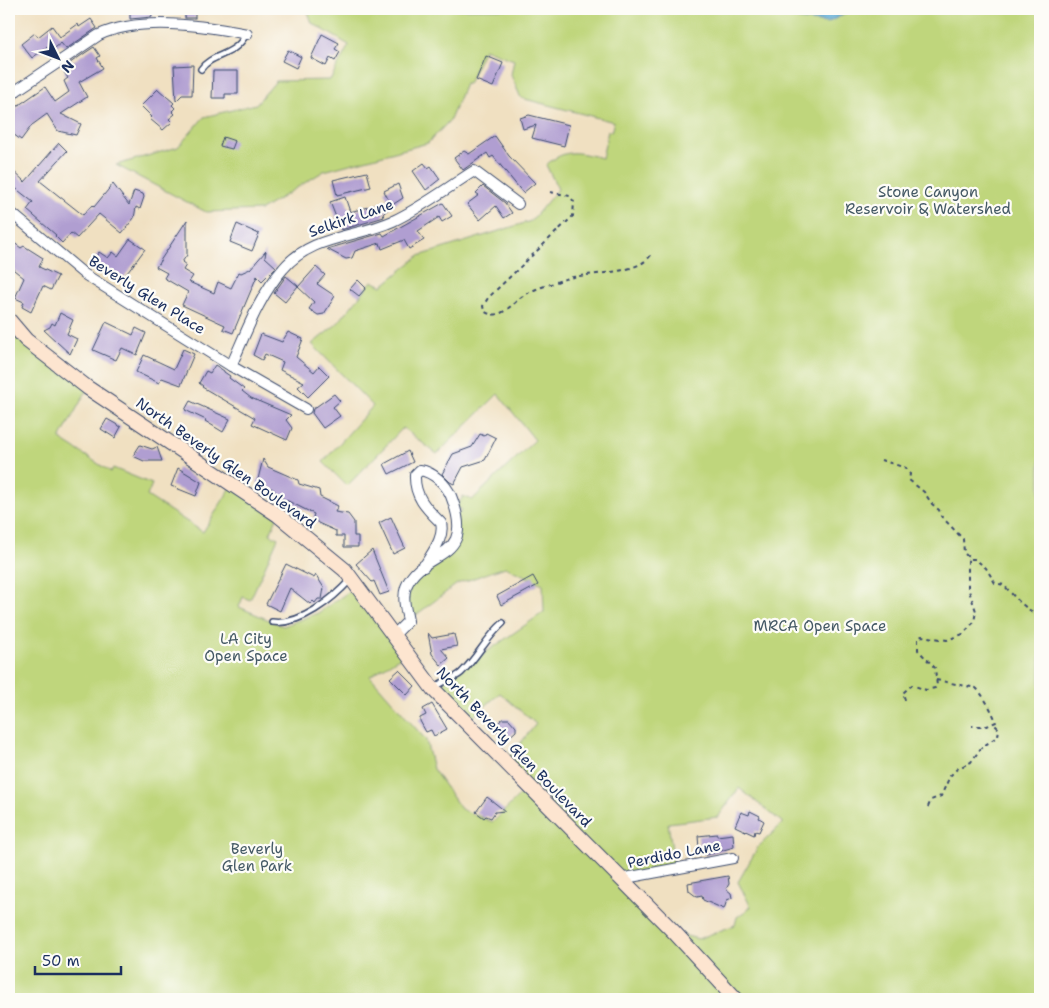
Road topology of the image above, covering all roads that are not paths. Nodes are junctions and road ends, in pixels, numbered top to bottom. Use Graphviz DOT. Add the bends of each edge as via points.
graph roads {
  1 [pos="246,34"];
  2 [pos="201,69"];
  3 [pos="9,98"];
  4 [pos="518,204"];
  5 [pos="9,211"];
  6 [pos="9,320"];
  7 [pos="232,366"];
  8 [pos="306,409"];
  9 [pos="424,567"];
  10 [pos="352,578"];
  11 [pos="272,622"];
  12 [pos="503,623"];
  13 [pos="394,635"];
  14 [pos="434,689"];
  15 [pos="733,858"];
  16 [pos="620,879"];
  17 [pos="736,999"];
  1 -- 2 [label="lane" via="242,43 226,55 205,63"];
  1 -- 3 [label="street" via="213,27 178,25 113,29 99,35"];
  4 -- 7 [label="street, Selkirk Lane" via="474,171 390,222 319,243 300,253 283,268 269,289"];
  5 -- 7 [label="street, Beverly Glen Place" via="84,274"];
  6 -- 10 [label="main road, North Beverly Glen Boulevard" via="26,340 88,388 278,515"];
  7 -- 8 [label="street, Beverly Glen Place"];
  9 -- 9 [label="street" via="443,555 459,530 458,513 448,490 428,471 420,470 414,475 414,486 443,528"];
  9 -- 13 [label="street" via="417,571 407,586 404,597 408,621"];
  10 -- 11 [label="lane" via="327,603 282,624"];
  10 -- 13 [label="main road, North Beverly Glen Boulevard"];
  12 -- 14 [label="lane" via="459,676 442,681"];
  13 -- 14 [label="main road, North Beverly Glen Boulevard"];
  14 -- 16 [label="main road, North Beverly Glen Boulevard"];
  15 -- 16 [label="street, Perdido Lane"];
  16 -- 17 [label="main road, North Beverly Glen Boulevard"];
}
